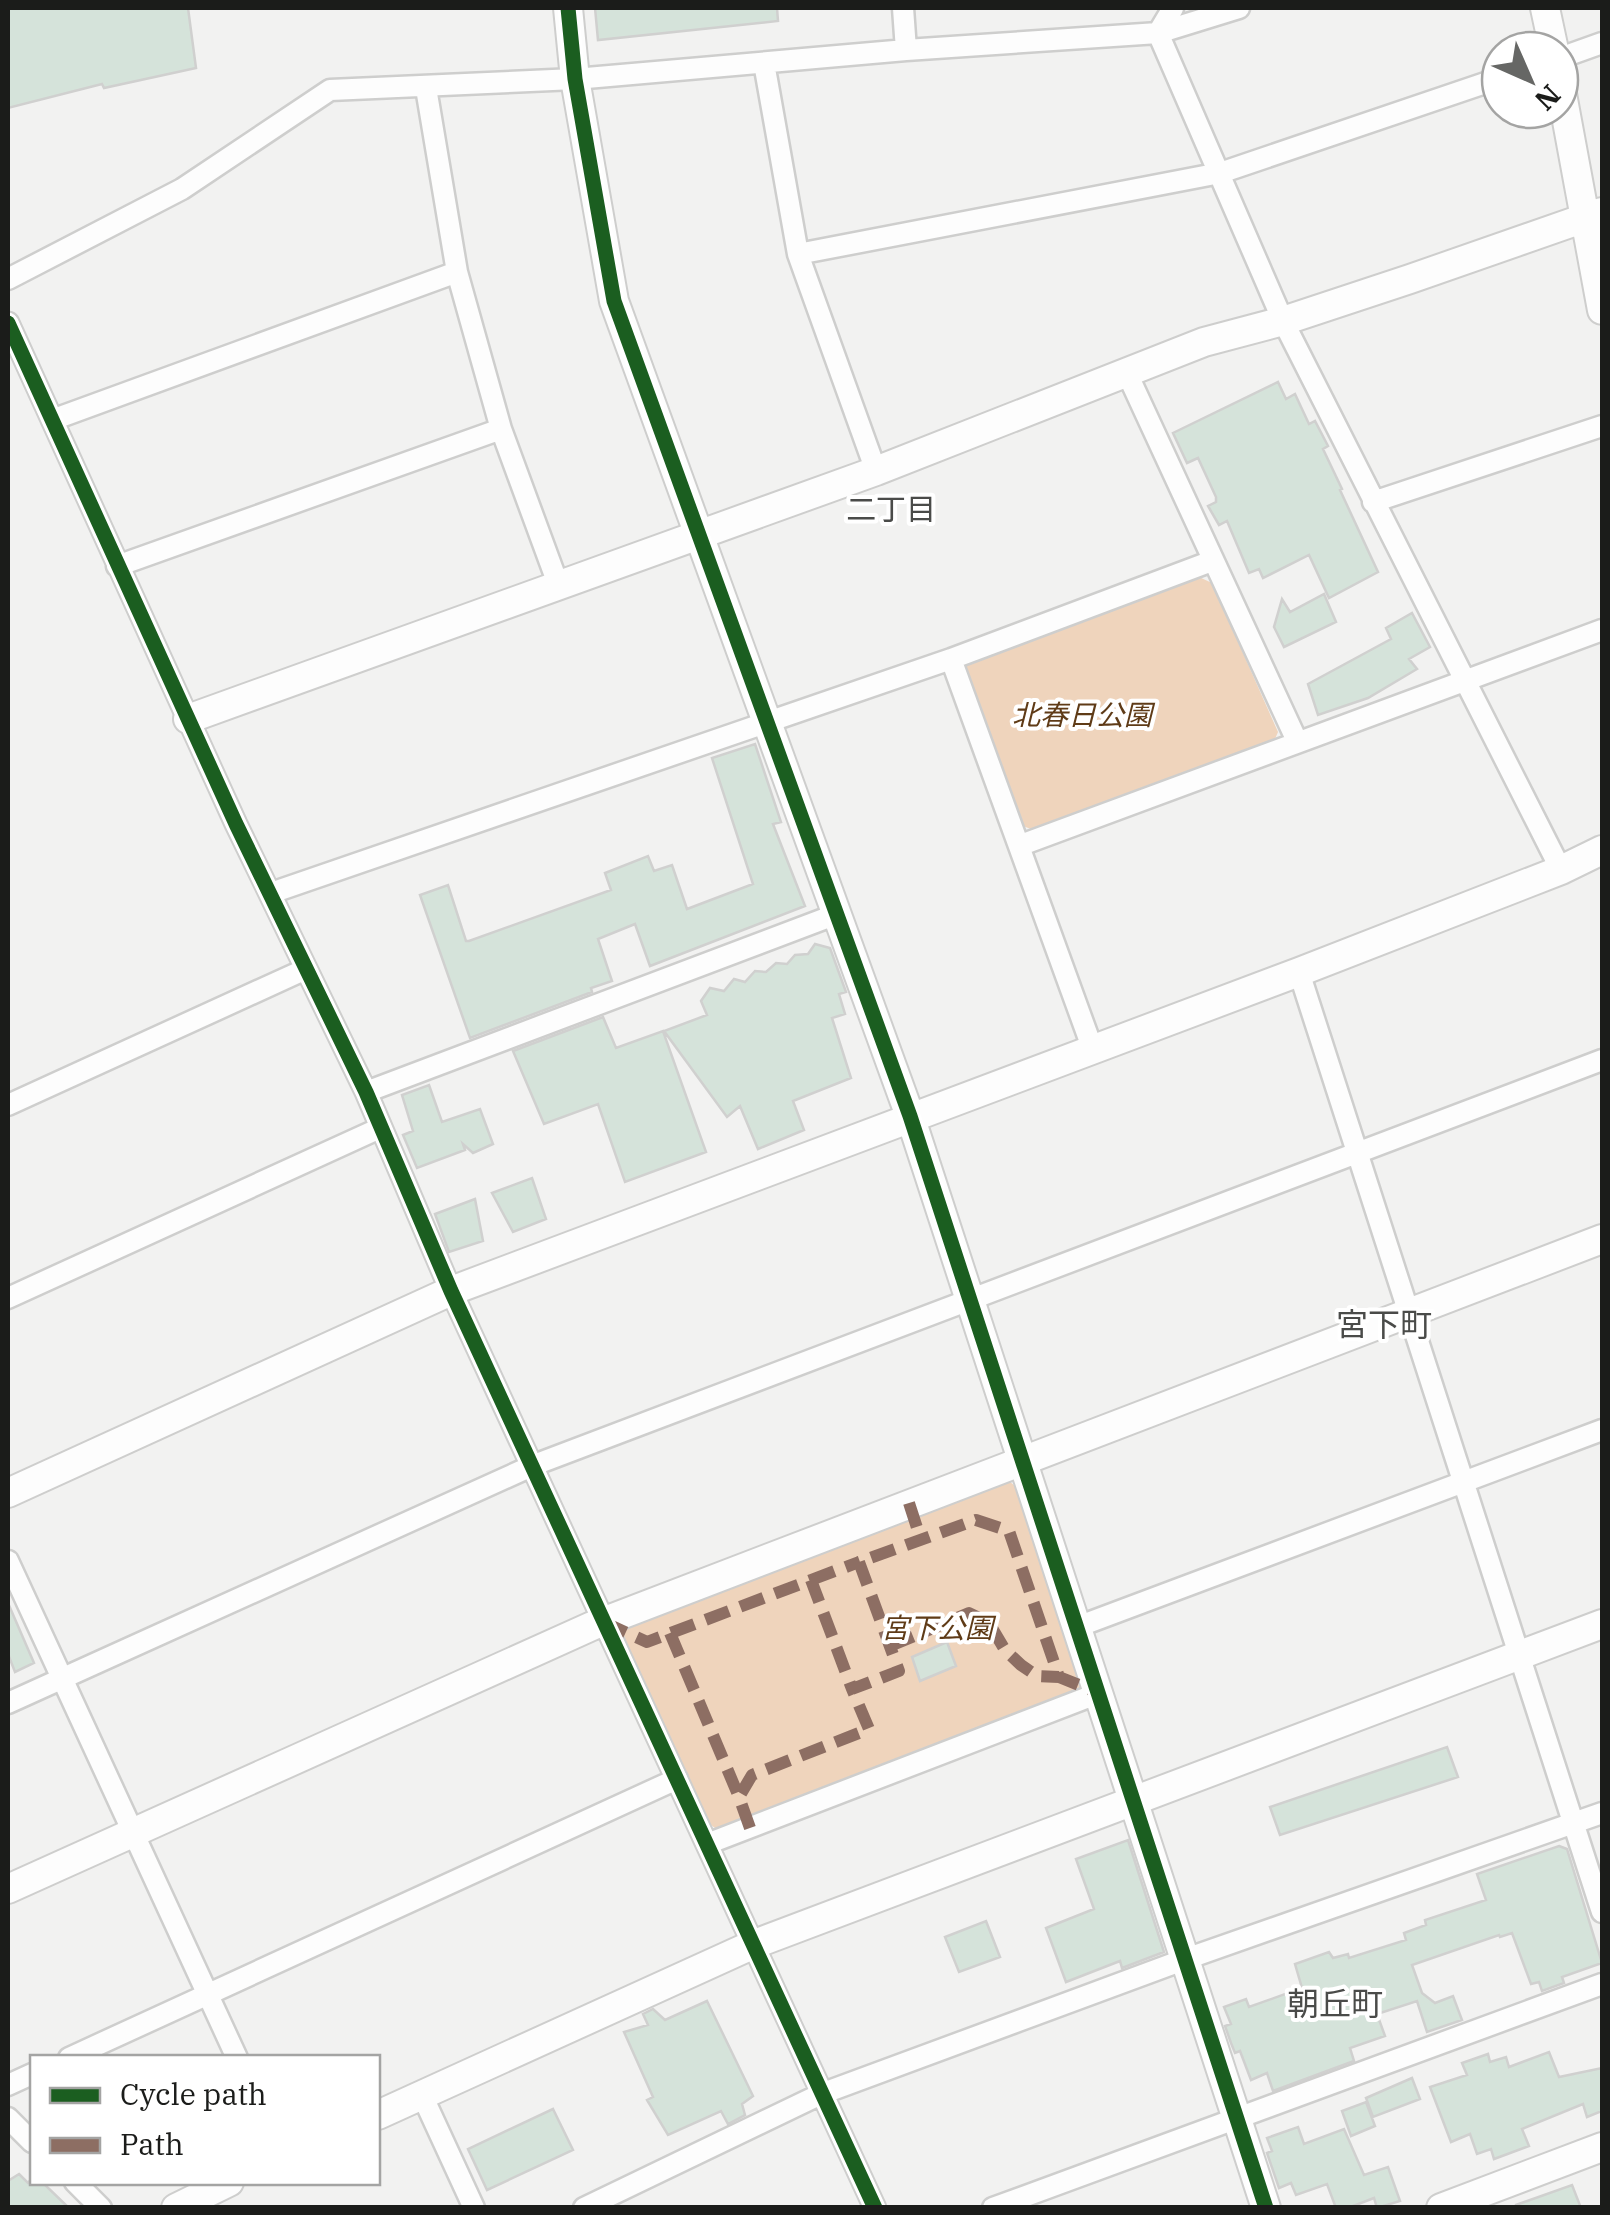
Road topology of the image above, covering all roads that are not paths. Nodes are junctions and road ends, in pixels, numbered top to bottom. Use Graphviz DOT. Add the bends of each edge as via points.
graph roads {
  1 [pos="568,8"];
  2 [pos="903,8"];
  3 [pos="1174,8"];
  4 [pos="1239,8"];
  5 [pos="1158,33"];
  6 [pos="906,50"];
  7 [pos="764,63"];
  8 [pos="574,78"];
  9 [pos="1480,85"];
  10 [pos="426,88"];
  11 [pos="1572,130"];
  12 [pos="1220,173"];
  13 [pos="1594,214"];
  14 [pos="798,254"];
  15 [pos="458,272"];
  16 [pos="8,279"];
  17 [pos="1602,310"];
  18 [pos="1283,320"];
  19 [pos="8,322"];
  20 [pos="1126,371"];
  21 [pos="52,420"];
  22 [pos="1602,426"];
  23 [pos="501,429"];
  24 [pos="876,471"];
  25 [pos="1373,502"];
  26 [pos="699,533"];
  27 [pos="1212,560"];
  28 [pos="117,566"];
  29 [pos="558,584"];
  30 [pos="1602,630"];
  31 [pos="951,659"];
  32 [pos="1464,681"];
  33 [pos="188,719"];
  34 [pos="768,722"];
  35 [pos="1297,741"];
  36 [pos="1020,845"];
  37 [pos="1602,850"];
  38 [pos="1560,870"];
  39 [pos="271,893"];
  40 [pos="837,914"];
  41 [pos="306,969"];
  42 [pos="1299,972"];
  43 [pos="1093,1050"];
  44 [pos="1602,1060"];
  45 [pos="366,1092"];
  46 [pos="8,1105"];
  47 [pos="910,1116"];
  48 [pos="380,1128"];
  49 [pos="1358,1153"];
  50 [pos="1602,1239"];
  51 [pos="451,1292"];
  52 [pos="8,1298"];
  53 [pos="970,1301"];
  54 [pos="1410,1312"];
  55 [pos="1602,1430"];
  56 [pos="1022,1460"];
  57 [pos="534,1465"];
  58 [pos="1465,1484"];
  59 [pos="8,1493"];
  60 [pos="8,1561"];
  61 [pos="602,1622"];
  62 [pos="1602,1624"];
  63 [pos="1076,1627"];
  64 [pos="1520,1656"];
  65 [pos="61,1678"];
  66 [pos="1099,1693"];
  67 [pos="8,1703"];
  68 [pos="676,1779"];
  69 [pos="1132,1801"];
  70 [pos="1602,1813"];
  71 [pos="1574,1824"];
  72 [pos="133,1833"];
  73 [pos="707,1844"];
  74 [pos="8,1888"];
  75 [pos="1602,1912"];
  76 [pos="752,1945"];
  77 [pos="1183,1960"];
  78 [pos="1602,1984"];
  79 [pos="208,1994"];
  80 [pos="76,2055"];
  81 [pos="236,2055"];
  82 [pos="822,2094"];
  83 [pos="422,2095"];
  84 [pos="380,2114"];
  85 [pos="1237,2116"];
  86 [pos="8,2118"];
  87 [pos="30,2140"];
  88 [pos="1602,2147"];
  89 [pos="78,2185"];
  90 [pos="223,2185"];
  91 [pos="101,2208"];
  92 [pos="176,2208"];
  93 [pos="474,2208"];
  94 [pos="584,2208"];
  95 [pos="875,2208"];
  96 [pos="993,2208"];
  97 [pos="1266,2208"];
  98 [pos="1442,2208"];
  1 -- 8 [label="street"];
  2 -- 6 [label="street"];
  3 -- 5 [label="street"];
  4 -- 5 [label="street"];
  5 -- 6 [label="street"];
  5 -- 12 [label="street"];
  6 -- 7 [label="street"];
  7 -- 8 [label="street"];
  7 -- 14 [label="street"];
  8 -- 10 [label="street"];
  8 -- 26 [label="street" via="614,301"];
  9 -- 12 [label="street"];
  10 -- 15 [label="street"];
  10 -- 16 [label="street" via="330,90 182,189"];
  11 -- 13 [label="street"];
  12 -- 14 [label="street"];
  12 -- 18 [label="street"];
  13 -- 17 [label="street"];
  13 -- 18 [label="street"];
  14 -- 24 [label="street"];
  15 -- 21 [label="street"];
  15 -- 23 [label="street"];
  18 -- 20 [label="street"];
  18 -- 25 [label="street"];
  19 -- 21 [label="street"];
  20 -- 24 [label="street"];
  20 -- 27 [label="street"];
  21 -- 28 [label="street"];
  22 -- 25 [label="street"];
  23 -- 28 [label="street"];
  23 -- 29 [label="street"];
  24 -- 26 [label="street"];
  25 -- 32 [label="street"];
  26 -- 29 [label="street"];
  26 -- 34 [label="street"];
  27 -- 31 [label="street"];
  27 -- 35 [label="street"];
  28 -- 33 [label="street"];
  29 -- 33 [label="street"];
  30 -- 32 [label="street"];
  31 -- 34 [label="street"];
  31 -- 36 [label="street"];
  32 -- 35 [label="street"];
  32 -- 38 [label="street"];
  33 -- 39 [label="street"];
  34 -- 39 [label="street"];
  34 -- 40 [label="street"];
  35 -- 36 [label="street"];
  36 -- 43 [label="street"];
  37 -- 38 [label="street"];
  38 -- 42 [label="street"];
  39 -- 41 [label="street"];
  40 -- 45 [label="street"];
  40 -- 47 [label="street"];
  41 -- 45 [label="street"];
  41 -- 46 [label="street"];
  42 -- 43 [label="street"];
  42 -- 49 [label="street"];
  43 -- 47 [label="street"];
  44 -- 49 [label="street"];
  45 -- 48 [label="street"];
  47 -- 51 [label="street"];
  47 -- 53 [label="street"];
  48 -- 51 [label="street"];
  48 -- 52 [label="street"];
  49 -- 53 [label="street"];
  49 -- 54 [label="street"];
  50 -- 54 [label="street"];
  51 -- 57 [label="street"];
  51 -- 59 [label="street"];
  53 -- 56 [label="street"];
  53 -- 57 [label="street"];
  54 -- 56 [label="street"];
  54 -- 58 [label="street"];
  55 -- 58 [label="street"];
  56 -- 61 [label="street"];
  56 -- 63 [label="street"];
  57 -- 61 [label="street"];
  57 -- 65 [label="street"];
  58 -- 63 [label="street"];
  58 -- 64 [label="street"];
  60 -- 65 [label="street"];
  61 -- 68 [label="street"];
  61 -- 72 [label="street"];
  62 -- 64 [label="street"];
  63 -- 66 [label="street"];
  64 -- 69 [label="street"];
  64 -- 71 [label="street"];
  65 -- 67 [label="street"];
  65 -- 72 [label="street"];
  66 -- 69 [label="street"];
  66 -- 73 [label="street"];
  68 -- 73 [label="street"];
  68 -- 79 [label="street"];
  69 -- 76 [label="street"];
  69 -- 77 [label="street"];
  70 -- 71 [label="street"];
  71 -- 75 [label="street"];
  71 -- 77 [label="street"];
  72 -- 74 [label="street"];
  72 -- 79 [label="street"];
  73 -- 76 [label="street"];
  76 -- 82 [label="street"];
  76 -- 83 [label="street"];
  77 -- 82 [label="street"];
  77 -- 85 [label="street"];
  78 -- 85 [label="street"];
  79 -- 80 [label="street"];
  79 -- 81 [label="street"];
  82 -- 94 [label="street"];
  82 -- 95 [label="street"];
  83 -- 84 [label="street"];
  83 -- 93 [label="street"];
  85 -- 96 [label="street"];
  85 -- 97 [label="street"];
  86 -- 87 [label="street"];
  88 -- 98 [label="street"];
  89 -- 91 [label="street"];
  90 -- 92 [label="street"];
}
